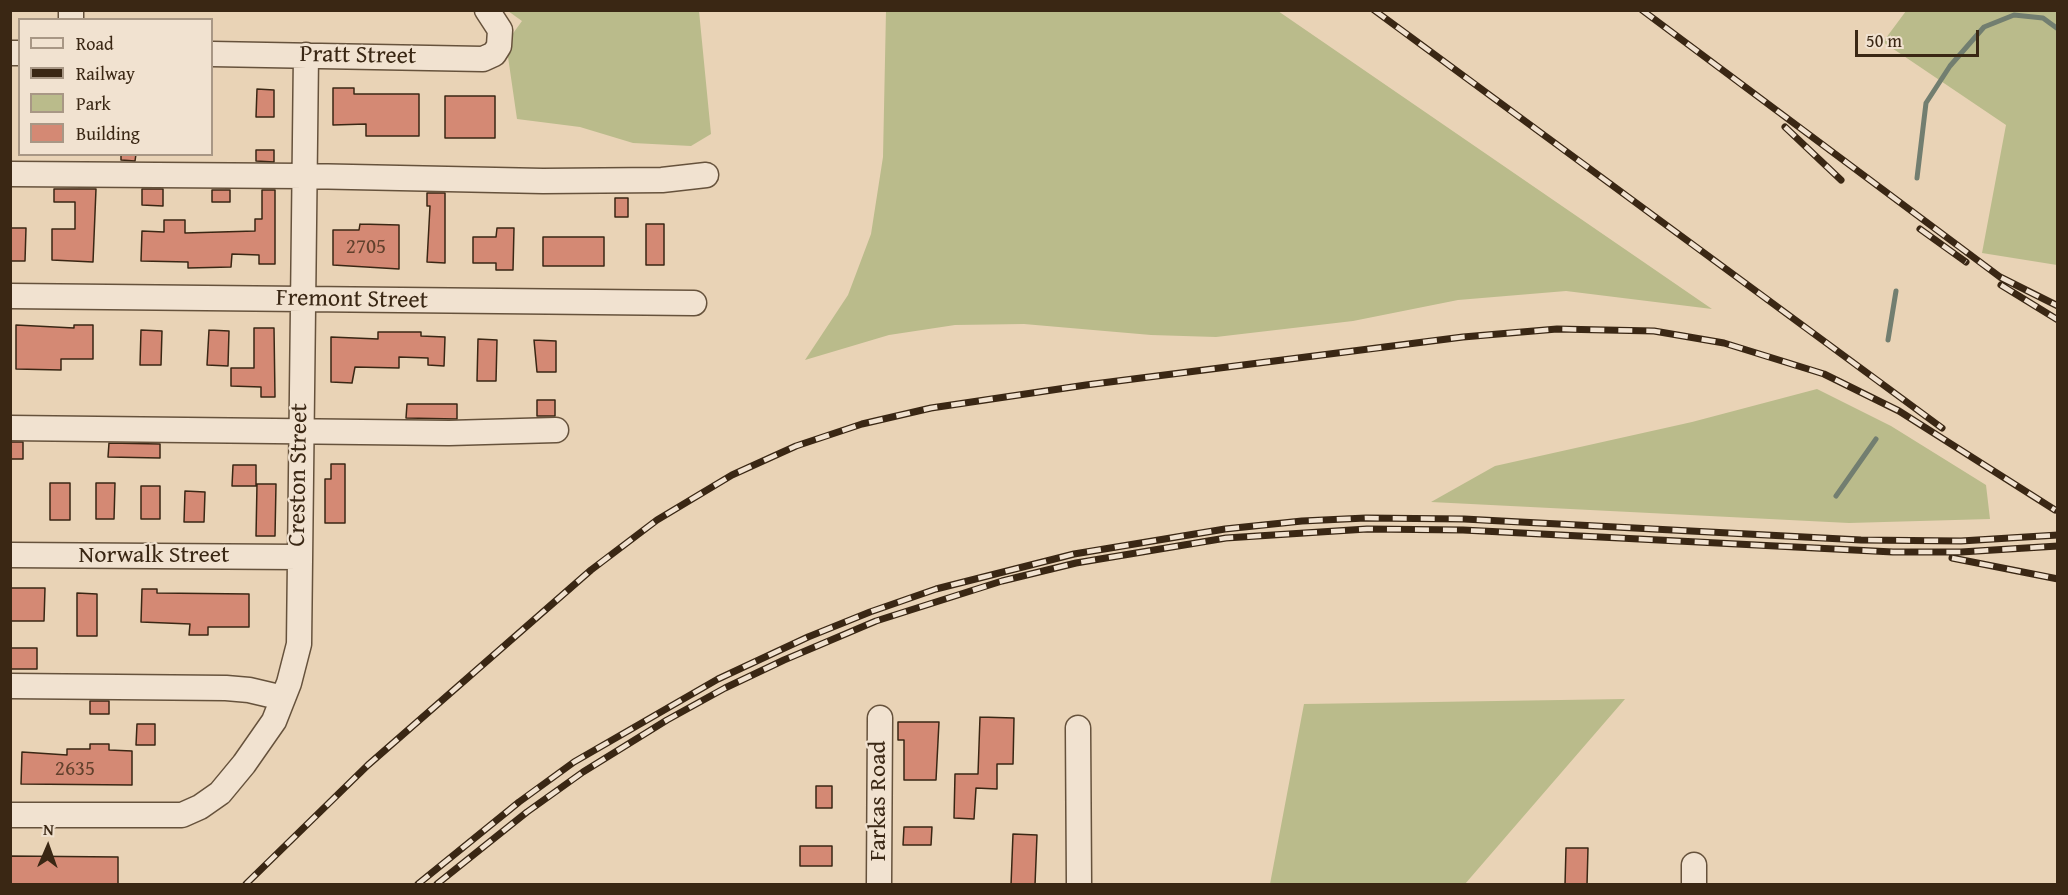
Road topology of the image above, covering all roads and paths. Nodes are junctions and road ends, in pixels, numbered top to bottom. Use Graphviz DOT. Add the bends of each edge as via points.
graph roads {
  1 [pos="488,10"];
  2 [pos="213,54"];
  3 [pos="306,55"];
  4 [pos="10,174"];
  5 [pos="705,175"];
  6 [pos="304,176"];
  7 [pos="10,297"];
  8 [pos="302,300"];
  9 [pos="694,303"];
  10 [pos="10,428"];
  11 [pos="300,430"];
  12 [pos="556,430"];
  13 [pos="10,555"];
  14 [pos="298,557"];
  15 [pos="10,686"];
  16 [pos="283,698"];
  17 [pos="880,718"];
  18 [pos="1078,728"];
  19 [pos="10,815"];
  20 [pos="879,885"];
  21 [pos="1079,885"];
  1 -- 3 [label="street, Pratt Street" via="500,30 499,46 494,54 483,59"];
  2 -- 3 [label="street, Pratt Street"];
  3 -- 6 [label="street, Creston Street"];
  4 -- 6 [label="street"];
  5 -- 6 [label="street" via="662,180 543,182"];
  6 -- 8 [label="street, Creston Street"];
  7 -- 8 [label="street, Fremont Street"];
  8 -- 9 [label="street, Fremont Street"];
  8 -- 11 [label="street, Creston Street"];
  10 -- 11 [label="street"];
  11 -- 12 [label="street"];
  11 -- 14 [label="street, Creston Street"];
  13 -- 14 [label="street, Norwalk Street"];
  14 -- 16 [label="street, Creston Street" via="299,644"];
  15 -- 16 [label="street" via="226,688"];
  16 -- 19 [label="street, Creston Street" via="274,721 220,794 182,815"];
  17 -- 20 [label="street, Farkas Road"];
  18 -- 21 [label="street"];
}
